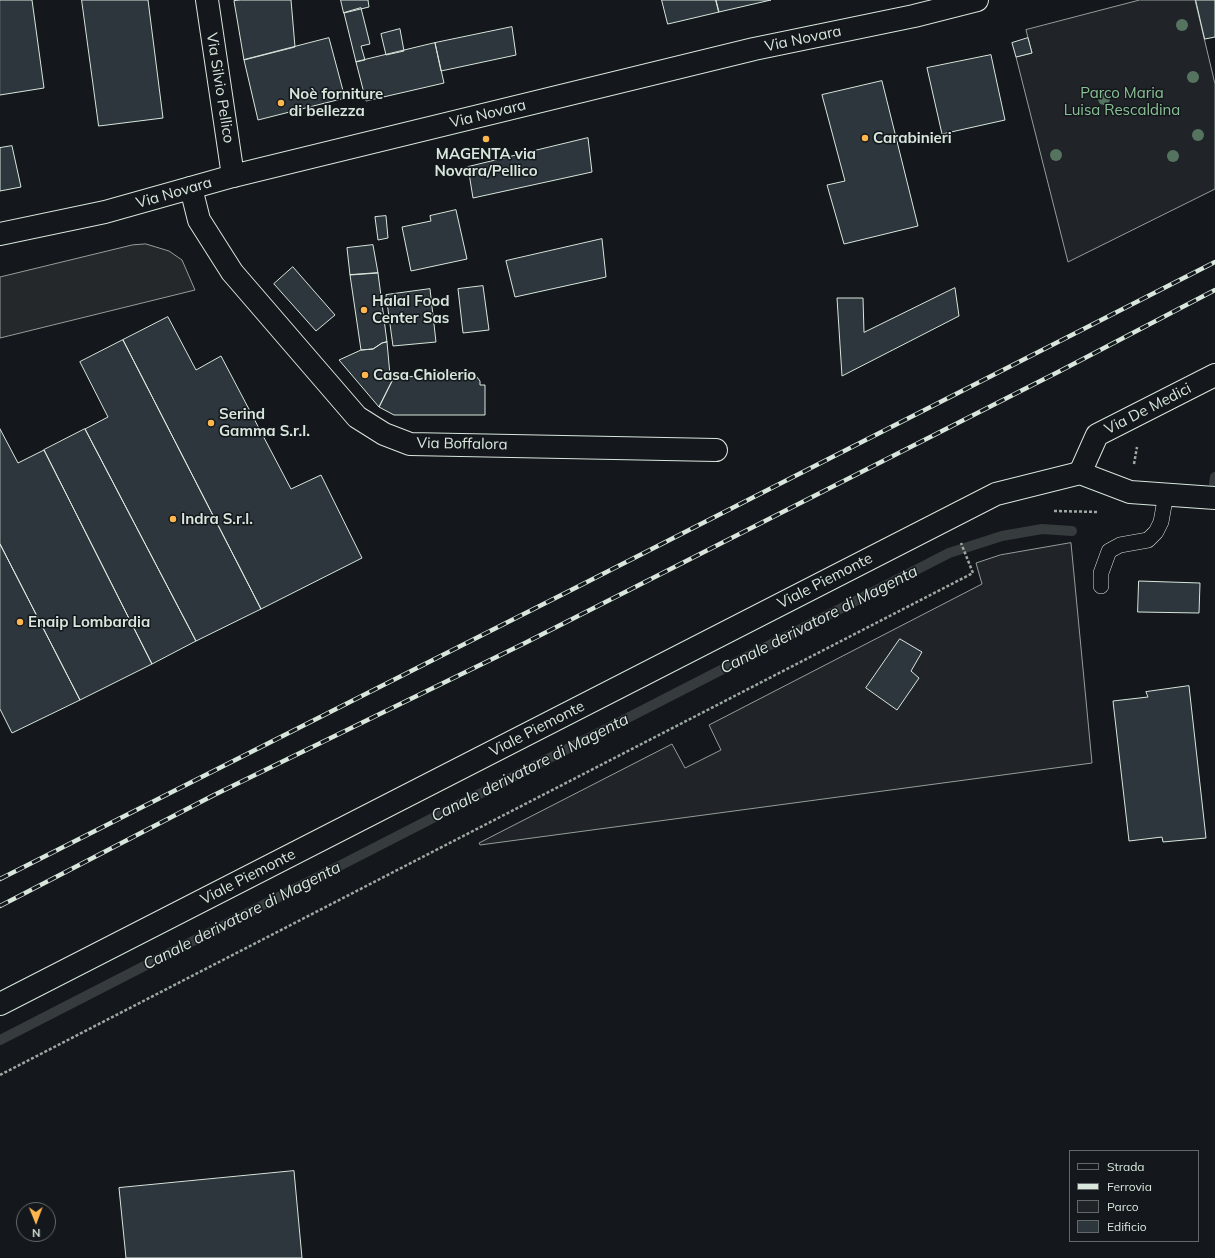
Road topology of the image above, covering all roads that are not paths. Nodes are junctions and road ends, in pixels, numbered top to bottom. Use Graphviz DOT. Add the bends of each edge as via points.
graph roads {
  1 [pos="207,0"];
  2 [pos="977,0"];
  3 [pos="233,176"];
  4 [pos="191,188"];
  5 [pos="0,234"];
  6 [pos="1215,375"];
  7 [pos="716,450"];
  8 [pos="1080,473"];
  9 [pos="1166,494"];
  10 [pos="1215,498"];
  11 [pos="1101,586"];
  12 [pos="0,1004"];
  1 -- 3 [label="street, Via Silvio Pellico"];
  2 -- 3 [label="street, Via Novara" via="914,16 754,49"];
  3 -- 4 [label="street, Via Novara"];
  4 -- 5 [label="street, Via Novara" via="105,212"];
  4 -- 7 [label="street, Via Boffalora" via="199,220 232,272 358,417 384,434 410,444"];
  6 -- 8 [label="street, Via De Medici" via="1097,435"];
  8 -- 9 [label="street" via="1130,492"];
  8 -- 12 [label="street, Viale Piemonte" via="996,494"];
  9 -- 10 [label="street"];
  9 -- 11 [label="lane" via="1161,522 1156,532 1148,540 1120,545 1109,551 1100,573"];
}
